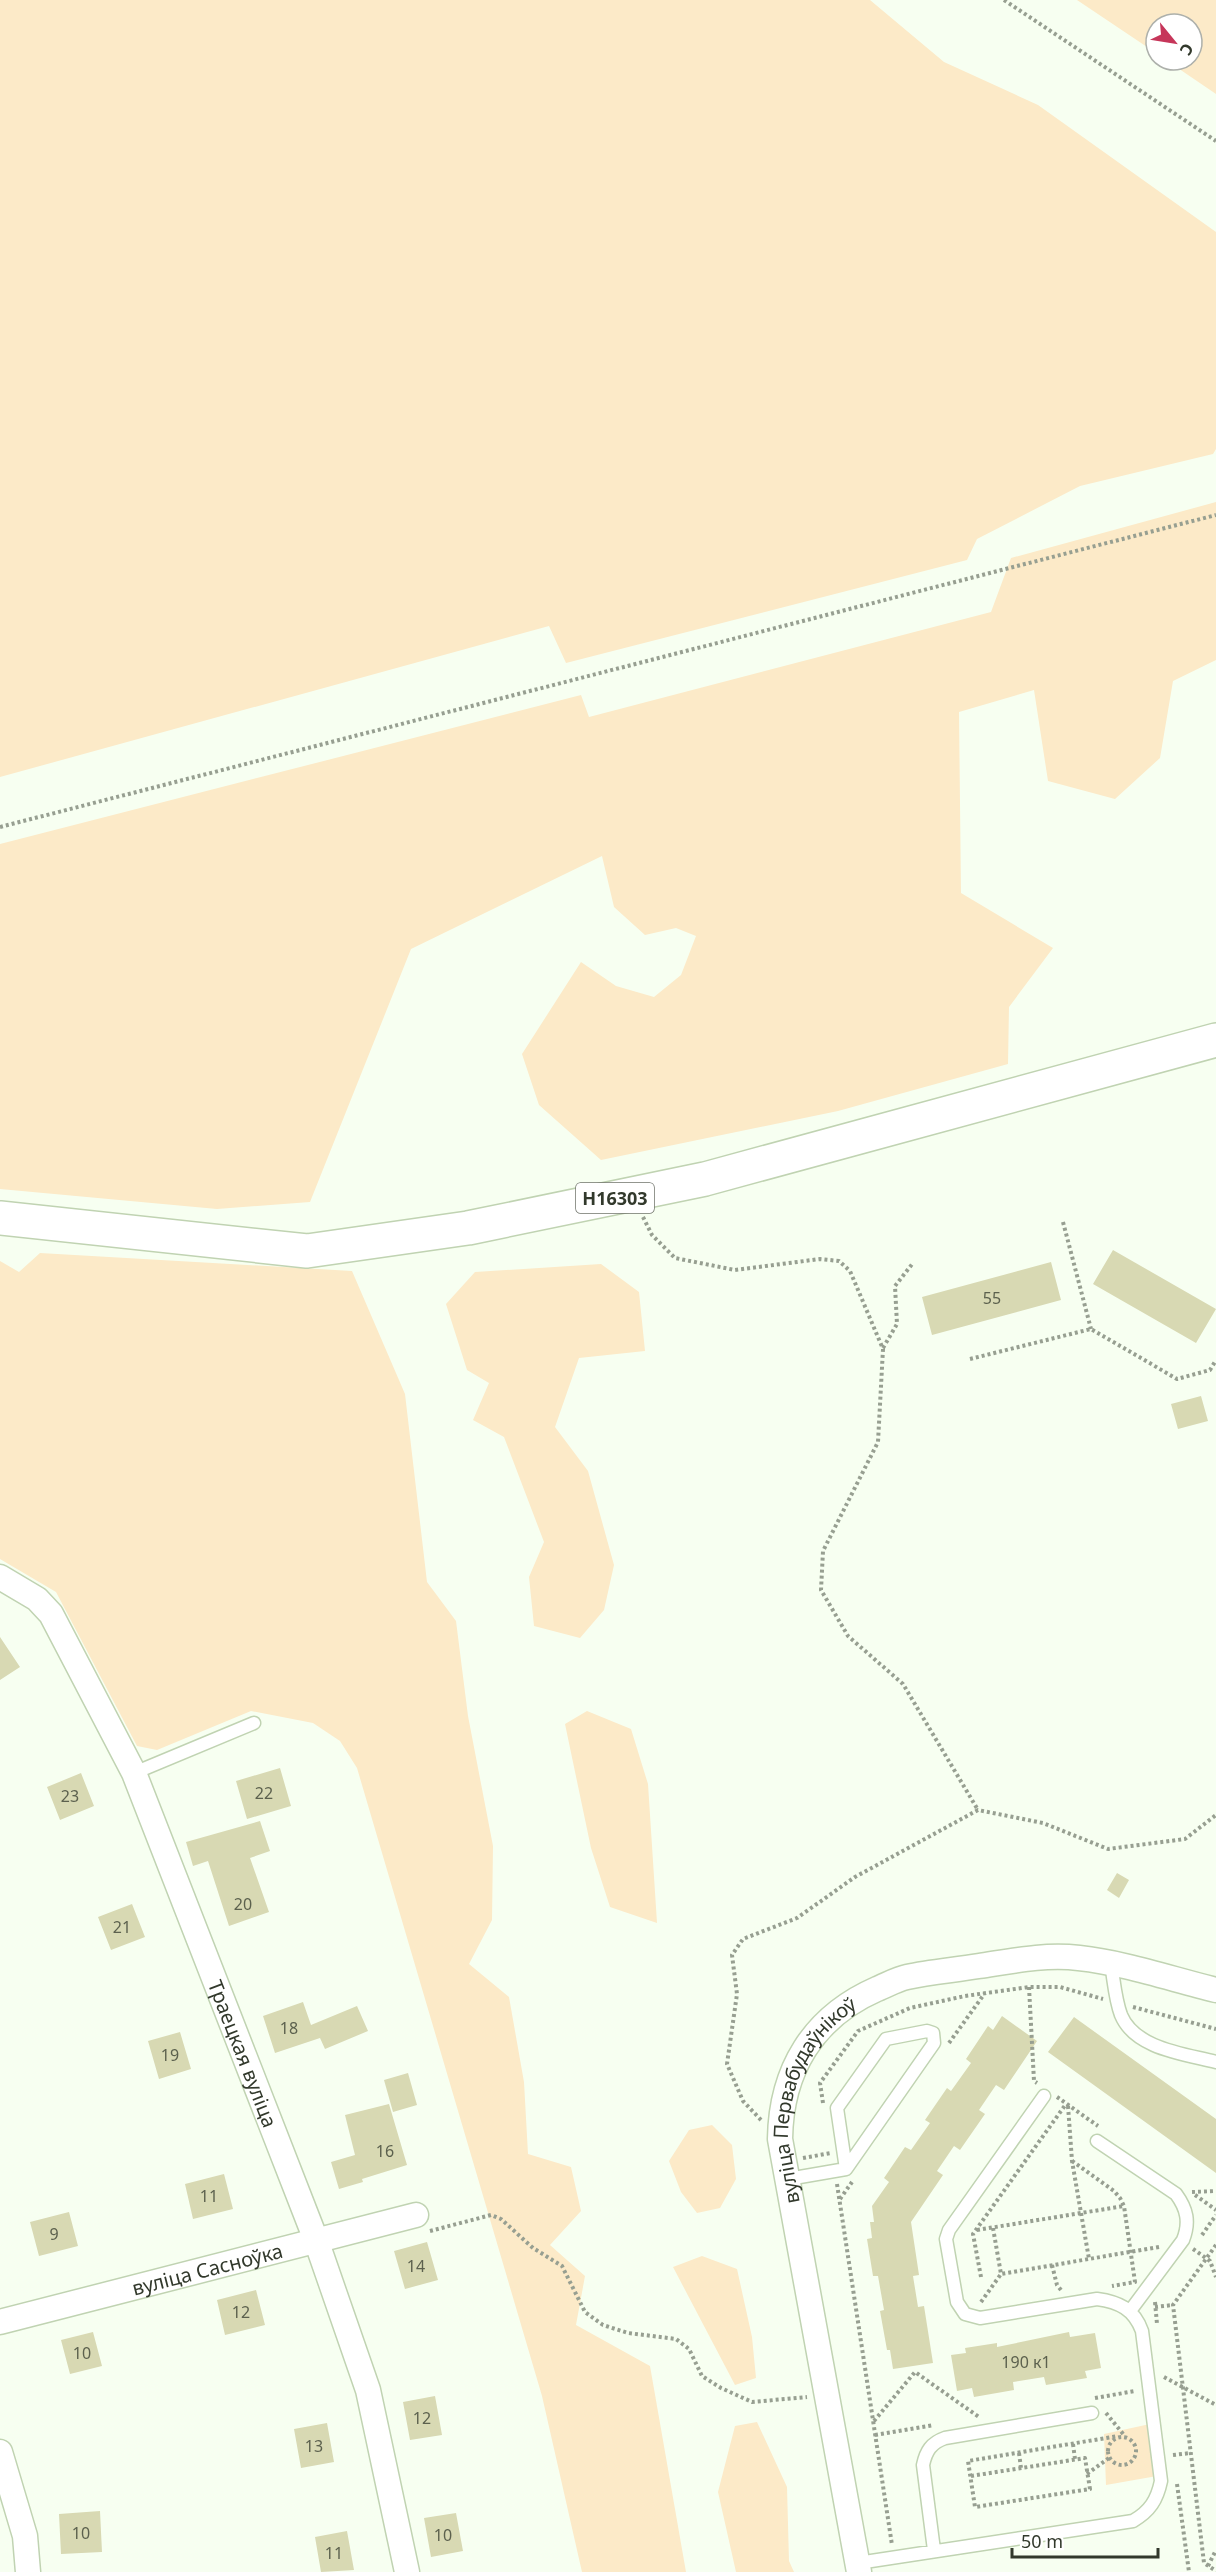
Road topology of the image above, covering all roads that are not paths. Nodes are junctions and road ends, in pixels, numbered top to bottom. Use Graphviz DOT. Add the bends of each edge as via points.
graph roads {
  1 [pos="1216,1040"];
  2 [pos="0,1218"];
  3 [pos="0,1576"];
  4 [pos="254,1723"];
  5 [pos="134,1773"];
  6 [pos="1111,1964"];
  7 [pos="1216,1990"];
  8 [pos="1216,2062"];
  9 [pos="1046,2092"];
  10 [pos="1102,2137"];
  11 [pos="840,2170"];
  12 [pos="788,2179"];
  13 [pos="416,2215"];
  14 [pos="316,2240"];
  15 [pos="1130,2311"];
  16 [pos="0,2322"];
  17 [pos="1092,2412"];
  18 [pos="0,2452"];
  19 [pos="934,2550"];
  20 [pos="859,2567"];
  21 [pos="28,2572"];
  22 [pos="407,2572"];
  1 -- 2 [label="main road, Н16303" via="705,1179 468,1228 307,1251"];
  3 -- 5 [label="street, Траецкая вуліца" via="37,1599 51,1614"];
  4 -- 5 [label="lane"];
  5 -- 14 [label="street, Траецкая вуліца"];
  6 -- 7 [label="street, вуліца Первабудаўнікоў"];
  6 -- 8 [label="lane" via="1122,2018 1134,2032 1162,2048"];
  6 -- 12 [label="street, вуліца Первабудаўнікоў" via="1043,1956 904,1977 857,1998 828,2019 806,2044 790,2078 771,2135"];
  9 -- 15 [label="lane" via="949,2230 946,2239 957,2302 965,2314 980,2318 1097,2299 1116,2302"];
  10 -- 15 [label="lane" via="1176,2194 1187,2216 1183,2240"];
  11 -- 11 [label="lane" via="934,2043 933,2033 886,2039 837,2108"];
  11 -- 12 [label="lane"];
  12 -- 20 [label="street, вуліца Первабудаўнікоў"];
  13 -- 14 [label="street, вуліца Сасноўка"];
  14 -- 16 [label="street, вуліца Сасноўка"];
  14 -- 22 [label="street, Траецкая вуліца" via="368,2390"];
  15 -- 19 [label="lane" via="1142,2331 1161,2481 1153,2505 1133,2521"];
  17 -- 19 [label="lane" via="936,2441 925,2455 923,2465"];
  18 -- 21 [label="street" via="25,2536"];
  19 -- 20 [label="lane"];
}
